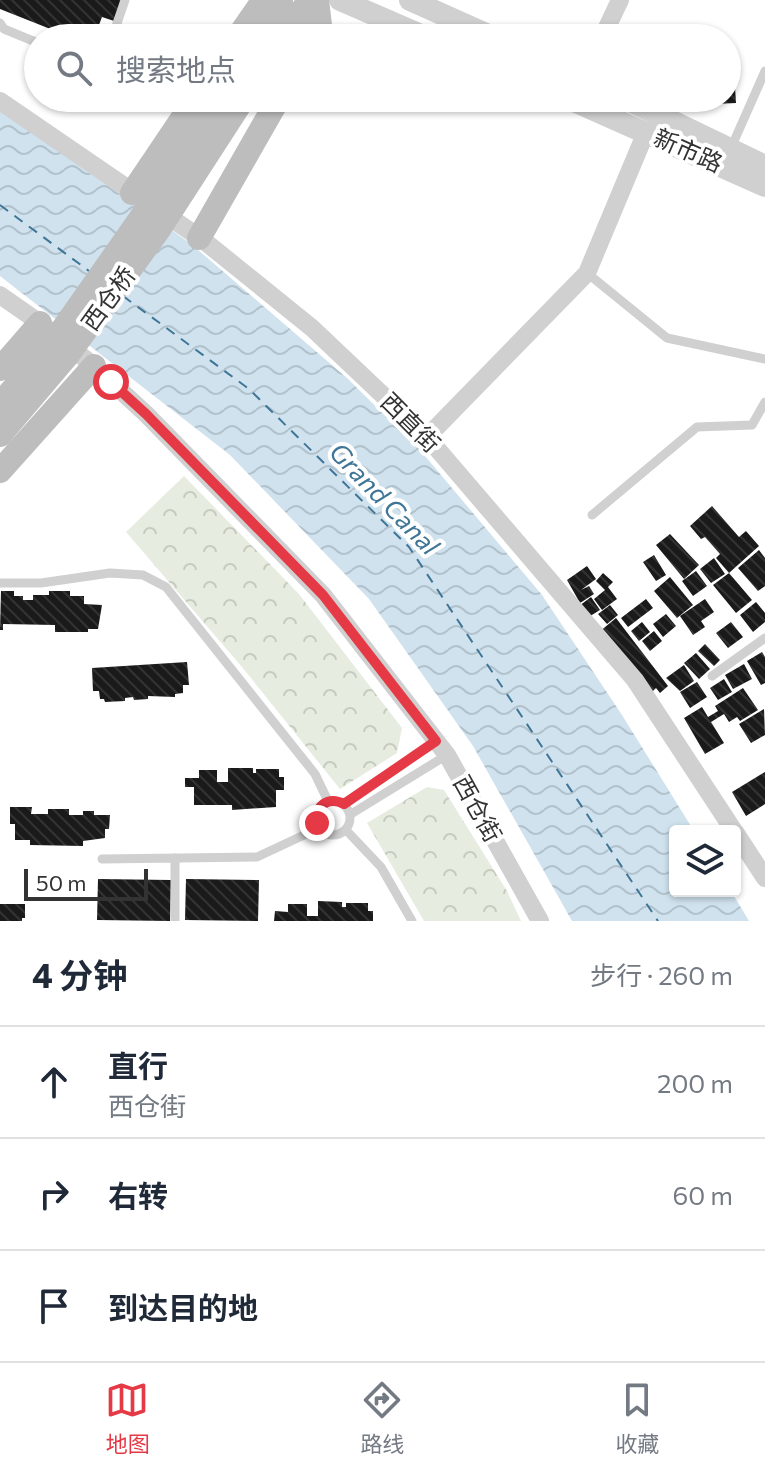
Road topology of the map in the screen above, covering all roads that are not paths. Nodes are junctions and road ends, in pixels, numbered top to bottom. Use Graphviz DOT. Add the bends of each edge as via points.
graph roads {
  1 [pos="125,0"];
  2 [pos="267,0"];
  3 [pos="283,0"];
  4 [pos="309,0"];
  5 [pos="317,0"];
  6 [pos="340,0"];
  7 [pos="410,0"];
  8 [pos="620,0"];
  9 [pos="0,23"];
  10 [pos="117,24"];
  11 [pos="247,24"];
  12 [pos="267,24"];
  13 [pos="293,24"];
  14 [pos="320,24"];
  15 [pos="396,24"];
  16 [pos="464,24"];
  17 [pos="609,24"];
  18 [pos="24,37"];
  19 [pos="765,71"];
  20 [pos="0,101"];
  21 [pos="187,112"];
  22 [pos="213,112"];
  23 [pos="231,112"];
  24 [pos="271,112"];
  25 [pos="600,112"];
  26 [pos="652,112"];
  27 [pos="646,132"];
  28 [pos="198,149"];
  29 [pos="730,151"];
  30 [pos="765,166"];
  31 [pos="765,186"];
  32 [pos="132,193"];
  33 [pos="199,238"];
  34 [pos="587,273"];
  35 [pos="0,295"];
  36 [pos="40,323"];
  37 [pos="765,359"];
  38 [pos="94,366"];
  39 [pos="0,369"];
  40 [pos="765,402"];
  41 [pos="0,404"];
  42 [pos="0,435"];
  43 [pos="427,437"];
  44 [pos="0,471"];
  45 [pos="592,515"];
  46 [pos="0,583"];
  47 [pos="765,638"];
  48 [pos="712,676"];
  49 [pos="441,748"];
  50 [pos="328,801"];
  51 [pos="344,804"];
  52 [pos="351,814"];
  53 [pos="730,825"];
  54 [pos="319,828"];
  55 [pos="346,830"];
  56 [pos="741,841"];
  57 [pos="175,858"];
  58 [pos="102,859"];
  59 [pos="765,878"];
  60 [pos="175,921"];
  61 [pos="412,921"];
  62 [pos="540,921"];
  1 -- 10 [label="lane"];
  2 -- 11 [label="main road"];
  3 -- 12 [label="main road"];
  4 -- 13 [label="main road"];
  5 -- 14 [label="main road"];
  6 -- 15 [label="street"];
  7 -- 16 [label="street"];
  8 -- 17 [label="street"];
  9 -- 18 [label="lane"];
  19 -- 29 [label="lane"];
  20 -- 32 [label="street, 西直街"];
  21 -- 32 [label="main road"];
  22 -- 28 [label="main road"];
  23 -- 28 [label="main road"];
  24 -- 33 [label="main road"];
  25 -- 27 [label="street, 新市路"];
  26 -- 29 [label="street, 新市路"];
  27 -- 31 [label="street, 新市路"];
  27 -- 34 [label="street"];
  28 -- 41 [label="main road, 西仓桥" via="53,343"];
  28 -- 42 [label="main road, 西仓桥" via="158,231 67,356"];
  29 -- 30 [label="street, 新市路"];
  32 -- 33 [label="street, 西直街"];
  33 -- 43 [label="street, 西直街" via="312,328"];
  34 -- 37 [label="lane" via="667,338"];
  34 -- 43 [label="street"];
  35 -- 36 [label="street, 西仓街"];
  36 -- 38 [label="street, 西仓街"];
  36 -- 39 [label="main road"];
  38 -- 44 [label="main road"];
  38 -- 49 [label="street, 西仓街" via="323,595"];
  40 -- 45 [label="lane" via="752,425 697,427"];
  43 -- 53 [label="street, 西直街" via="635,680"];
  46 -- 50 [label="lane" via="110,573 143,575 166,587 315,774"];
  47 -- 48 [label="lane"];
  49 -- 51 [label="lane"];
  49 -- 52 [label="lane"];
  49 -- 62 [label="street, 西仓街"];
  50 -- 51 [label="lane"];
  50 -- 54 [label="lane" via="317,812"];
  51 -- 52 [label="lane"];
  52 -- 55 [label="lane"];
  54 -- 55 [label="lane" via="328,835"];
  54 -- 57 [label="lane" via="257,857"];
  55 -- 61 [label="lane" via="381,867"];
  56 -- 59 [label="street, 西直街"];
  57 -- 58 [label="lane"];
  57 -- 60 [label="lane"];
}
